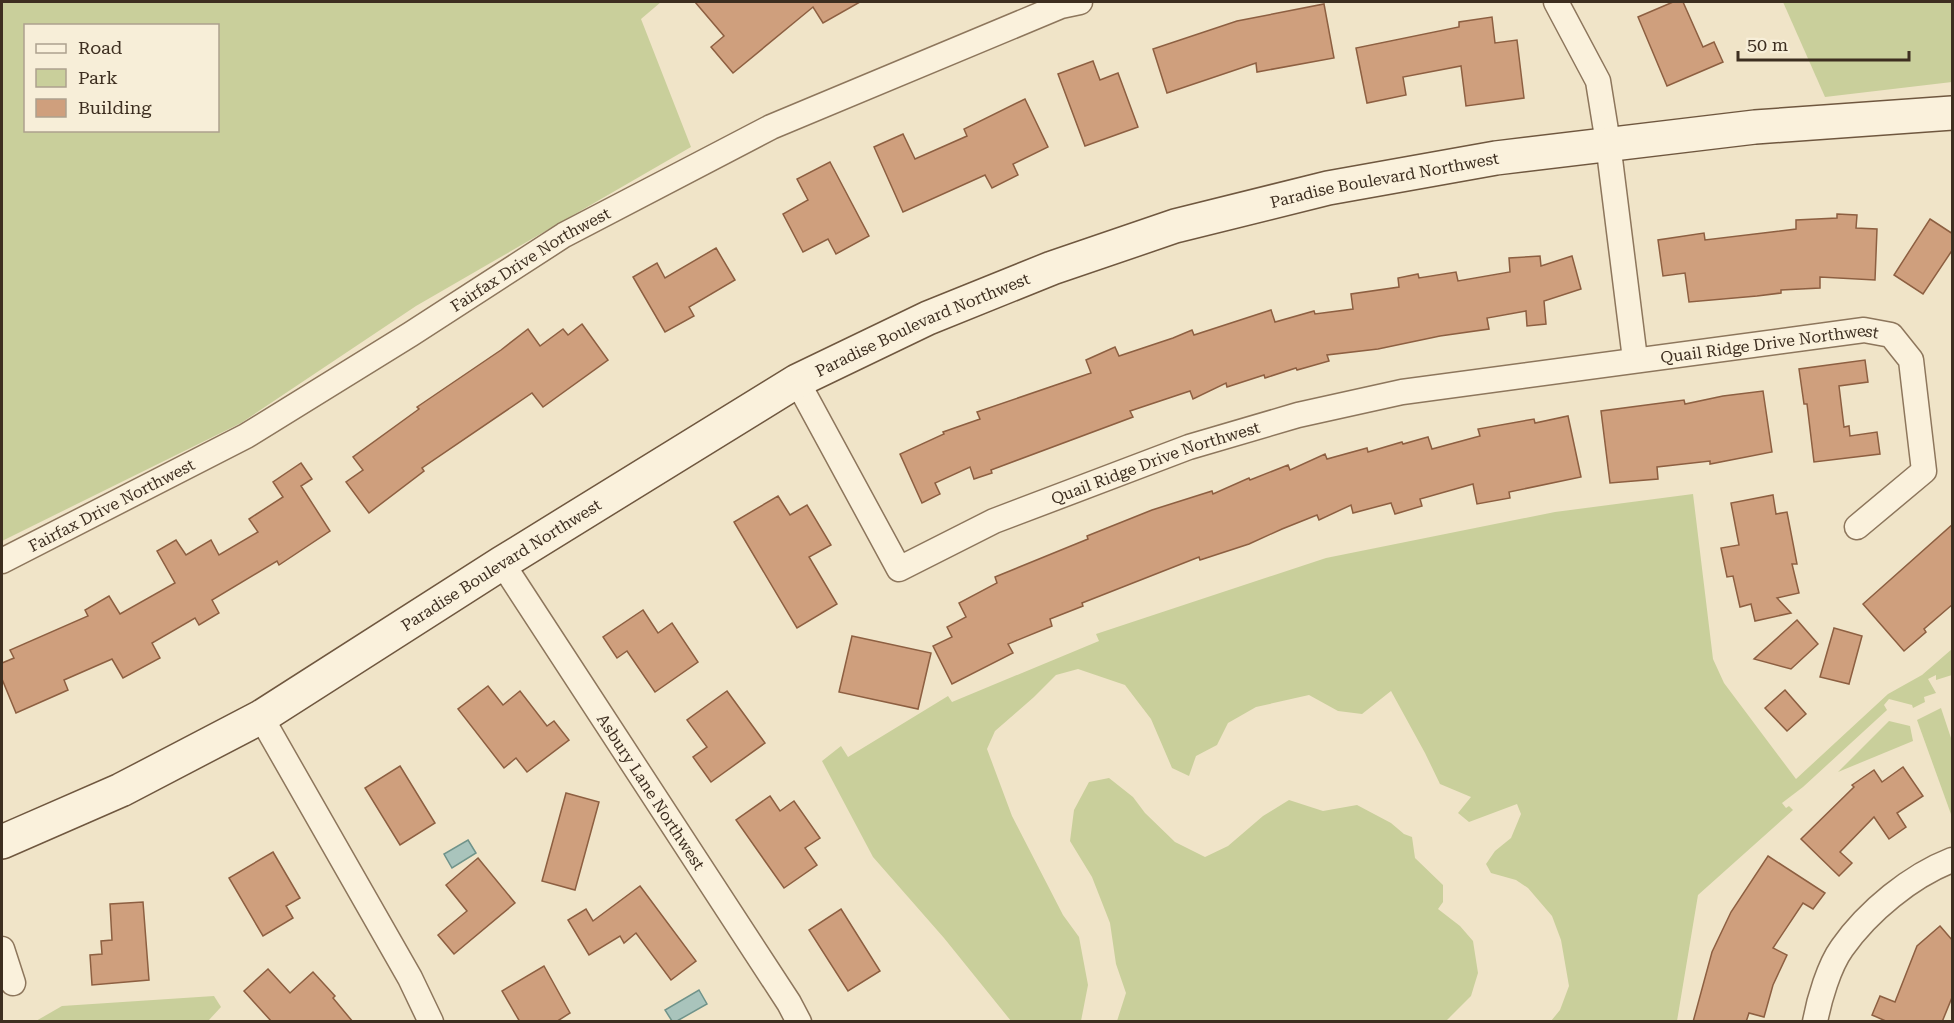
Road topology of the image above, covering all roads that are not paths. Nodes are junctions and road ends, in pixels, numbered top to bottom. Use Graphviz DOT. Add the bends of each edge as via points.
graph roads {
  1 [pos="1556,2"];
  2 [pos="1067,3"];
  3 [pos="1953,113"];
  4 [pos="1608,143"];
  5 [pos="1635,359"];
  6 [pos="797,381"];
  7 [pos="1857,526"];
  8 [pos="2,561"];
  9 [pos="502,562"];
  10 [pos="261,717"];
  11 [pos="2,842"];
  12 [pos="1953,860"];
  13 [pos="2,949"];
  14 [pos="13,983"];
  15 [pos="431,1022"];
  16 [pos="799,1022"];
  17 [pos="1815,1022"];
  1 -- 4 [label="street" via="1598,81"];
  2 -- 8 [label="street, Fairfax Drive Northwest" via="750,138 564,236 246,436"];
  3 -- 4 [label="street, Paradise Boulevard Northwest" via="1755,127"];
  4 -- 5 [label="street"];
  4 -- 6 [label="street, Paradise Boulevard Northwest" via="1328,188 1175,226 1052,268 928,318"];
  5 -- 6 [label="street, Quail Ridge Drive Northwest" via="1402,392 1298,415 1189,447 994,521 899,568"];
  5 -- 7 [label="street, Quail Ridge Drive Northwest" via="1864,330 1891,335 1911,360 1924,471"];
  6 -- 9 [label="street, Paradise Boulevard Northwest"];
  9 -- 10 [label="street, Paradise Boulevard Northwest"];
  9 -- 16 [label="street, Asbury Lane Northwest"];
  10 -- 11 [label="street, Paradise Boulevard Northwest" via="121,790"];
  10 -- 15 [label="street" via="410,978"];
  12 -- 17 [label="street" via="1930,869 1880,906 1841,949 1820,998"];
  13 -- 14 [label="street"];
}
